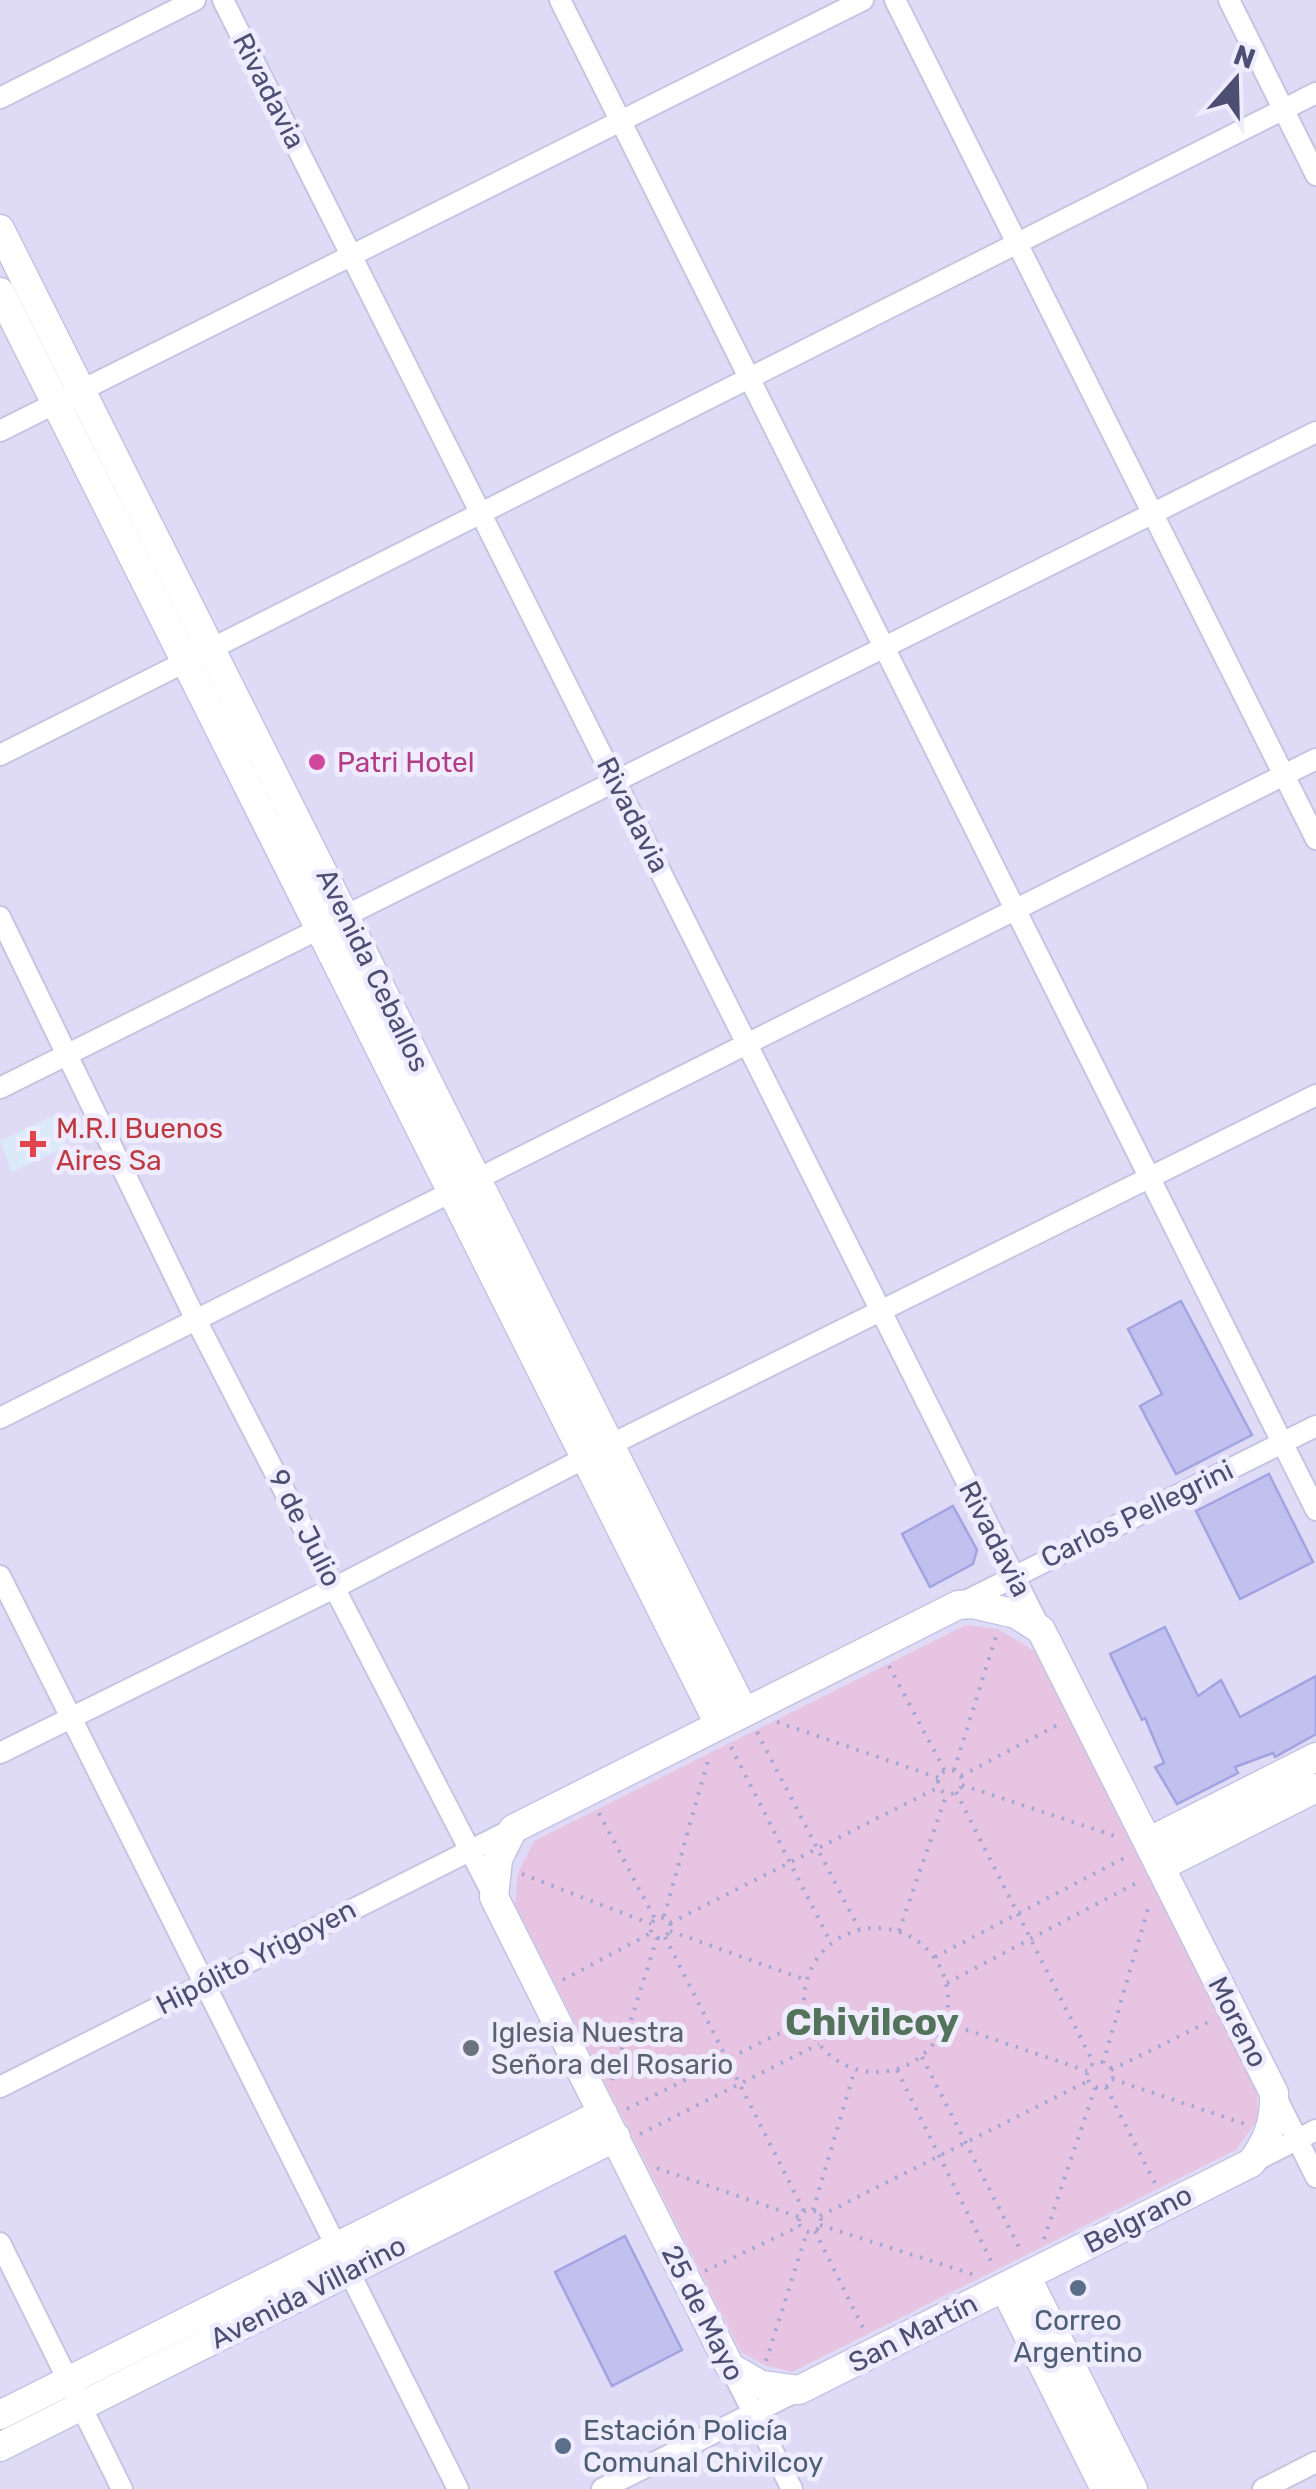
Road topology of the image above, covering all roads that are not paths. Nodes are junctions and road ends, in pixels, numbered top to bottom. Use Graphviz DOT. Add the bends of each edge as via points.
graph roads {
  1 [pos="195,0"];
  2 [pos="223,0"];
  3 [pos="560,0"];
  4 [pos="863,0"];
  5 [pos="895,0"];
  6 [pos="1230,0"];
  7 [pos="1316,94"];
  8 [pos="0,98"];
  9 [pos="1284,109"];
  10 [pos="621,122"];
  11 [pos="1316,175"];
  12 [pos="0,229"];
  13 [pos="1017,243"];
  14 [pos="352,257"];
  15 [pos="0,292"];
  16 [pos="749,378"];
  17 [pos="69,399"];
  18 [pos="0,431"];
  19 [pos="1316,432"];
  20 [pos="482,513"];
  21 [pos="1152,516"];
  22 [pos="884,648"];
  23 [pos="199,655"];
  24 [pos="0,756"];
  25 [pos="1316,759"];
  26 [pos="1284,775"];
  27 [pos="615,780"];
  28 [pos="1316,839"];
  29 [pos="1016,908"];
  30 [pos="346,916"];
  31 [pos="0,917"];
  32 [pos="320,929"];
  33 [pos="750,1045"];
  34 [pos="68,1054"];
  35 [pos="0,1088"];
  36 [pos="1316,1095"];
  37 [pos="1150,1177"];
  38 [pos="463,1184"];
  39 [pos="883,1312"];
  40 [pos="195,1318"];
  41 [pos="0,1418"];
  42 [pos="1316,1426"];
  43 [pos="1282,1443"];
  44 [pos="598,1452"];
  45 [pos="1316,1510"];
  46 [pos="0,1576"];
  47 [pos="1012,1576"];
  48 [pos="336,1587"];
  49 [pos="958,1604"];
  50 [pos="1041,1630"];
  51 [pos="71,1717"];
  52 [pos="738,1728"];
  53 [pos="0,1754"];
  54 [pos="1316,1757"];
  55 [pos="1316,1788"];
  56 [pos="513,1829"];
  57 [pos="468,1851"];
  58 [pos="1149,1869"];
  59 [pos="507,1892"];
  60 [pos="204,1983"];
  61 [pos="0,2087"];
  62 [pos="1274,2093"];
  63 [pos="617,2118"];
  64 [pos="1307,2135"];
  65 [pos="1251,2163"];
  66 [pos="1316,2177"];
  67 [pos="0,2244"];
  68 [pos="340,2260"];
  69 [pos="1018,2269"];
  70 [pos="742,2362"];
  71 [pos="68,2381"];
  72 [pos="800,2390"];
  73 [pos="82,2406"];
  74 [pos="753,2413"];
  75 [pos="0,2415"];
  76 [pos="0,2447"];
  77 [pos="1316,2462"];
  78 [pos="122,2489"];
  79 [pos="458,2489"];
  80 [pos="602,2489"];
  81 [pos="792,2489"];
  82 [pos="1105,2489"];
  83 [pos="1132,2489"];
  84 [pos="1262,2489"];
  1 -- 8 [label="street"];
  2 -- 14 [label="street, Rivadavia"];
  3 -- 10 [label="street"];
  4 -- 10 [label="street"];
  5 -- 13 [label="street"];
  6 -- 9 [label="street"];
  7 -- 9 [label="street"];
  9 -- 11 [label="street"];
  9 -- 13 [label="street"];
  10 -- 14 [label="street"];
  10 -- 16 [label="street"];
  12 -- 17 [label="main road, Avenida Ceballos"];
  13 -- 16 [label="street"];
  13 -- 21 [label="street"];
  14 -- 17 [label="street"];
  14 -- 20 [label="street, Rivadavia"];
  15 -- 17 [label="main road, Avenida Ceballos"];
  16 -- 20 [label="street"];
  16 -- 22 [label="street"];
  17 -- 18 [label="street"];
  17 -- 23 [label="main road, Avenida Ceballos"];
  19 -- 21 [label="street"];
  20 -- 23 [label="street"];
  20 -- 27 [label="street, Rivadavia"];
  21 -- 22 [label="street"];
  21 -- 26 [label="street"];
  22 -- 27 [label="street"];
  22 -- 29 [label="street"];
  23 -- 24 [label="street"];
  23 -- 30 [label="main road, Avenida Ceballos"];
  23 -- 32 [label="main road, Avenida Ceballos"];
  25 -- 26 [label="street"];
  26 -- 28 [label="street"];
  26 -- 29 [label="street"];
  27 -- 30 [label="street"];
  27 -- 33 [label="street, Rivadavia"];
  29 -- 33 [label="street"];
  29 -- 37 [label="street"];
  30 -- 32 [label="street"];
  30 -- 38 [label="main road, Avenida Ceballos"];
  31 -- 34 [label="street, 9 de Julio"];
  32 -- 34 [label="street"];
  32 -- 38 [label="main road, Avenida Ceballos"];
  33 -- 38 [label="street"];
  33 -- 39 [label="street, Rivadavia"];
  34 -- 35 [label="street"];
  34 -- 40 [label="street, 9 de Julio"];
  36 -- 37 [label="street"];
  37 -- 39 [label="street"];
  37 -- 43 [label="street"];
  38 -- 40 [label="street"];
  38 -- 44 [label="main road, Avenida Ceballos"];
  39 -- 44 [label="street"];
  39 -- 47 [label="street, Rivadavia"];
  40 -- 41 [label="street"];
  40 -- 48 [label="street, 9 de Julio"];
  42 -- 43 [label="street, Carlos Pellegrini"];
  43 -- 45 [label="street"];
  43 -- 47 [label="street, Carlos Pellegrini"];
  44 -- 48 [label="street"];
  44 -- 52 [label="main road, Avenida Ceballos"];
  46 -- 51 [label="street"];
  47 -- 49 [label="street, Carlos Pellegrini"];
  47 -- 50 [label="street, Rivadavia"];
  48 -- 51 [label="street"];
  48 -- 57 [label="street, 9 de Julio"];
  49 -- 50 [label="main road, Rivadavia" via="1002,1609"];
  49 -- 52 [label="main road, Carlos Pellegrini"];
  50 -- 58 [label="main road, Rivadavia"];
  51 -- 53 [label="street"];
  51 -- 60 [label="street"];
  52 -- 56 [label="main road, Hipólito Yrigoyen"];
  54 -- 58 [label="main road"];
  55 -- 58 [label="main road"];
  56 -- 57 [label="street, Hipólito Yrigoyen"];
  56 -- 59 [label="main road" via="498,1859"];
  57 -- 59 [label="street, 9 de Julio"];
  57 -- 60 [label="street, Hipólito Yrigoyen"];
  58 -- 62 [label="main road, Moreno"];
  59 -- 63 [label="main road, 9 de Julio"];
  60 -- 61 [label="street, Hipólito Yrigoyen"];
  60 -- 68 [label="street"];
  62 -- 64 [label="street, Moreno"];
  62 -- 65 [label="main road" via="1270,2132"];
  63 -- 68 [label="main road, Avenida Villarino"];
  63 -- 70 [label="main road, 25 de Mayo"];
  64 -- 65 [label="street, Belgrano"];
  64 -- 66 [label="street, Moreno"];
  65 -- 69 [label="main road, Belgrano"];
  67 -- 71 [label="street"];
  68 -- 71 [label="main road, Avenida Villarino"];
  68 -- 73 [label="main road, Avenida Villarino"];
  68 -- 79 [label="street"];
  69 -- 72 [label="main road, San Martín"];
  69 -- 82 [label="main road"];
  69 -- 83 [label="main road"];
  70 -- 72 [label="main road" via="761,2385"];
  70 -- 74 [label="street, 25 de Mayo"];
  71 -- 73 [label="street"];
  71 -- 75 [label="main road, Avenida Villarino"];
  72 -- 74 [label="street, San Martín"];
  73 -- 76 [label="main road, Avenida Villarino"];
  73 -- 78 [label="street"];
  74 -- 80 [label="street, San Martín"];
  74 -- 81 [label="street, 25 de Mayo"];
  77 -- 84 [label="street"];
}
